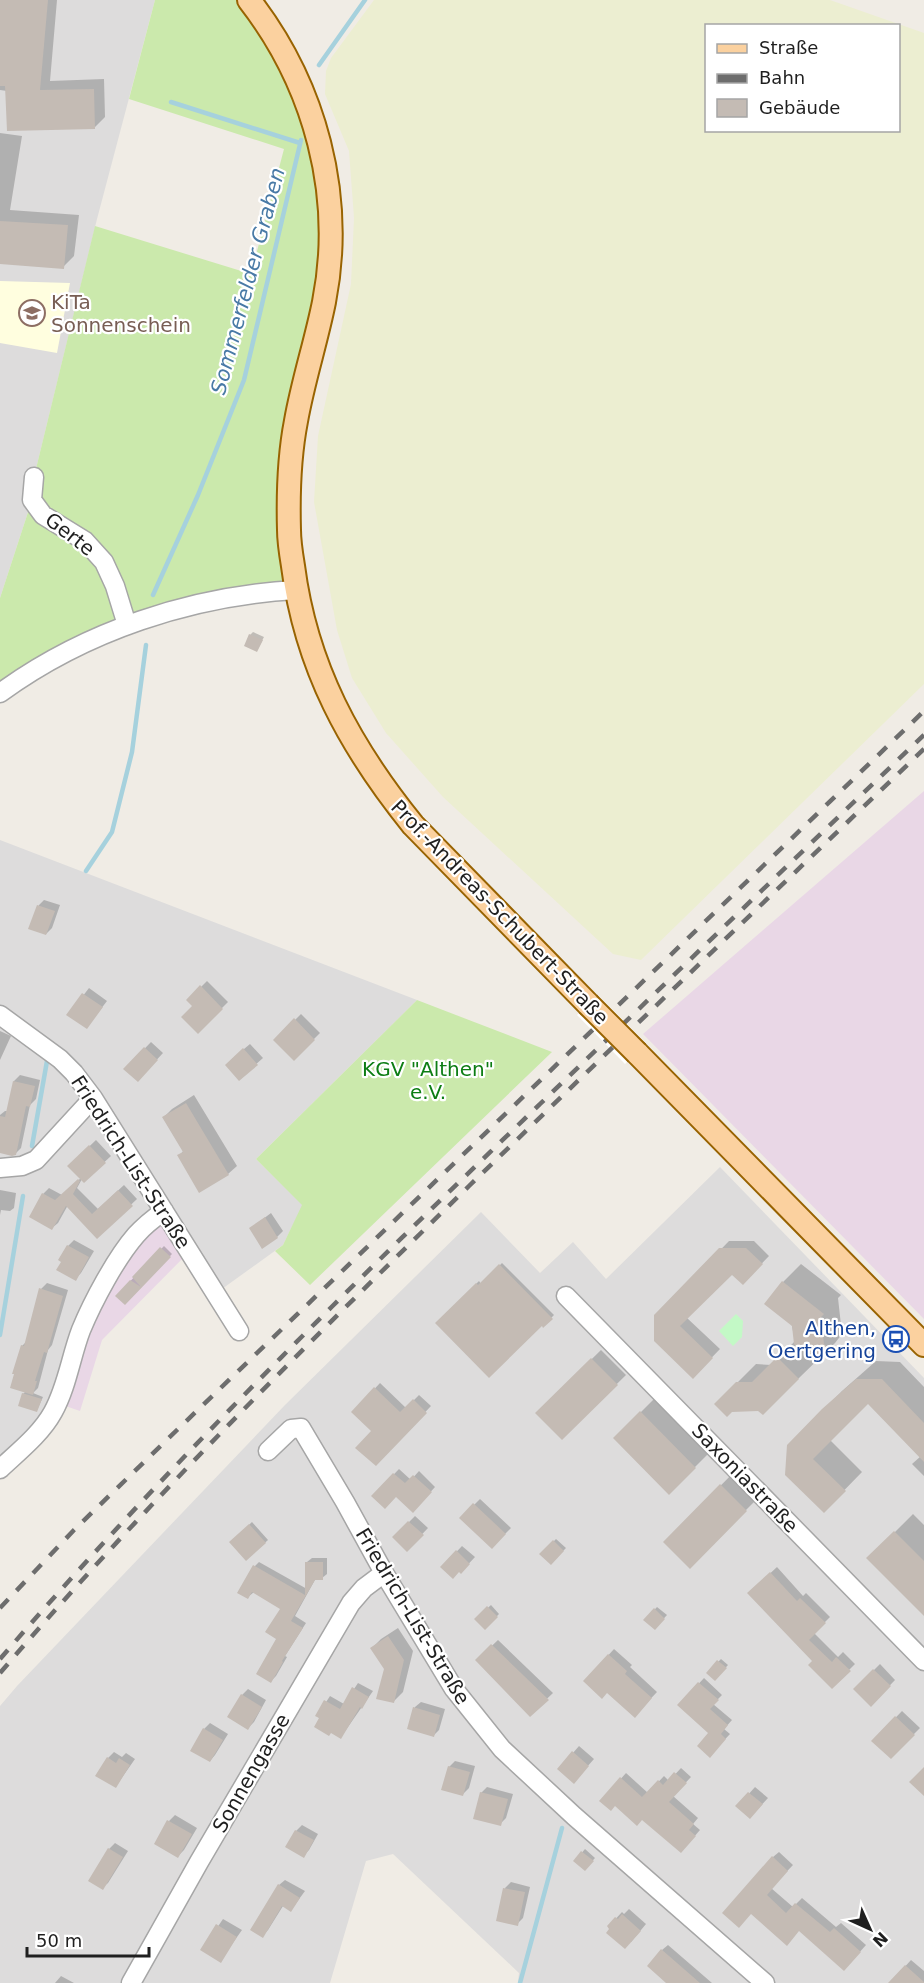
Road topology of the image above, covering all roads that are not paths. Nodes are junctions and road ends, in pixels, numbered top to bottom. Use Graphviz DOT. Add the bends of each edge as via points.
graph roads {
  1 [pos="249,0"];
  2 [pos="34,477"];
  3 [pos="296,590"];
  4 [pos="127,625"];
  5 [pos="0,693"];
  6 [pos="0,1014"];
  7 [pos="93,1098"];
  8 [pos="0,1168"];
  9 [pos="164,1211"];
  10 [pos="566,1296"];
  11 [pos="239,1331"];
  12 [pos="924,1345"];
  13 [pos="268,1451"];
  14 [pos="0,1469"];
  15 [pos="384,1574"];
  16 [pos="924,1660"];
  17 [pos="131,1983"];
  18 [pos="765,1983"];
  1 -- 3 [label="main road, Prof.-Andreas-Schubert-Straße" via="280,45 311,114 324,157 330,206 330,256 324,302 295,423 290,477 288,533"];
  2 -- 4 [label="street, Gerte" via="32,500 43,515 85,541 104,562 116,586"];
  3 -- 4 [label="street" via="179,609"];
  3 -- 12 [label="main road, Prof.-Andreas-Schubert-Straße, bridge" via="311,653 337,712 388,795 413,825"];
  4 -- 5 [label="street" via="70,649"];
  6 -- 7 [label="street, Friedrich-List-Straße" via="60,1059"];
  7 -- 8 [label="street" via="36,1160"];
  7 -- 9 [label="street, Friedrich-List-Straße"];
  9 -- 11 [label="street, Friedrich-List-Straße"];
  9 -- 14 [label="street" via="137,1233 108,1277 81,1329 52,1414"];
  10 -- 16 [label="street, Saxoniastraße"];
  13 -- 15 [label="street, Friedrich-List-Straße" via="291,1429 301,1428"];
  15 -- 17 [label="street, Sonnengasse" via="351,1603"];
  15 -- 18 [label="street, Friedrich-List-Straße" via="454,1689 502,1749"];
}
